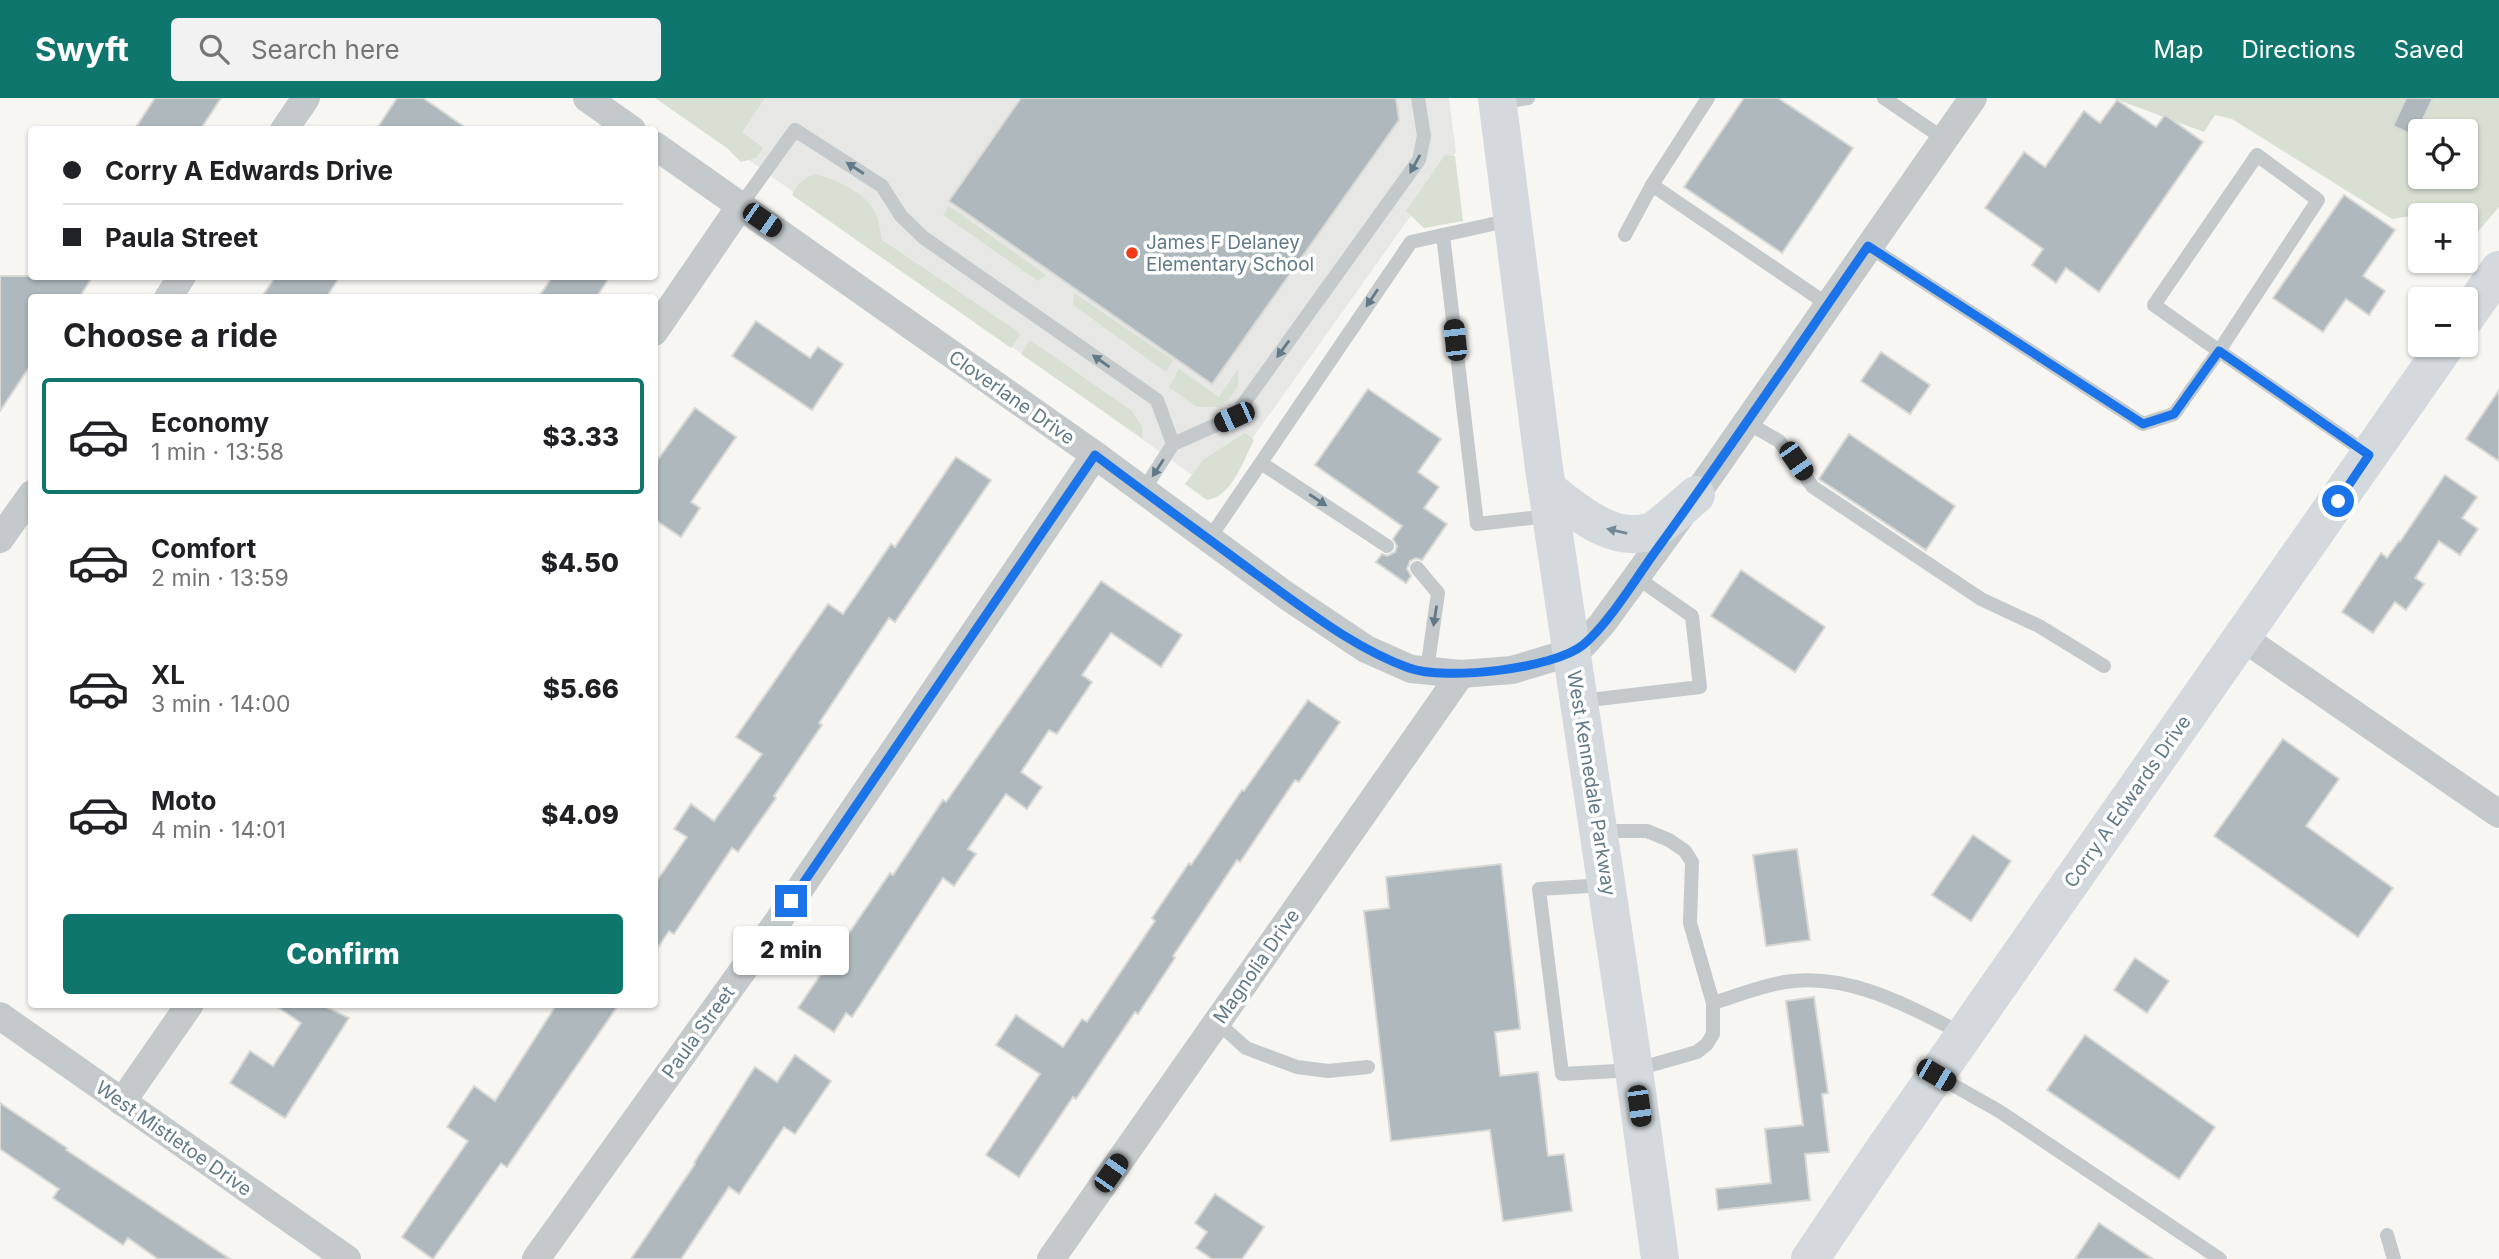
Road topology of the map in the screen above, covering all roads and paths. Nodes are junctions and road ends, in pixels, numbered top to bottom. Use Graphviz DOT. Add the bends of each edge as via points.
graph roads {
  1 [pos="306,98"];
  2 [pos="587,98"];
  3 [pos="1418,98"];
  4 [pos="1708,98"];
  5 [pos="1884,98"];
  6 [pos="1973,98"];
  7 [pos="1508,100"];
  8 [pos="287,126"];
  9 [pos="626,126"];
  10 [pos="1944,139"];
  11 [pos="658,148"];
  12 [pos="1652,185"];
  13 [pos="741,205"];
  14 [pos="1513,220"];
  15 [pos="1443,235"];
  16 [pos="1625,235"];
  17 [pos="1868,246"];
  18 [pos="2499,270"];
  19 [pos="2478,300"];
  20 [pos="1827,304"];
  21 [pos="658,326"];
  22 [pos="2219,351"];
  23 [pos="2438,357"];
  24 [pos="1746,422"];
  25 [pos="1173,444"];
  26 [pos="1095,455"];
  27 [pos="2369,455"];
  28 [pos="1261,463"];
  29 [pos="1143,491"];
  30 [pos="1696,495"];
  31 [pos="28,500"];
  32 [pos="1549,503"];
  33 [pos="0,539"];
  34 [pos="1209,540"];
  35 [pos="1387,546"];
  36 [pos="1417,568"];
  37 [pos="1636,577"];
  38 [pos="2242,637"];
  39 [pos="1572,652"];
  40 [pos="2104,666"];
  41 [pos="1427,670"];
  42 [pos="1461,674"];
  43 [pos="1579,702"];
  44 [pos="2499,814"];
  45 [pos="1599,831"];
  46 [pos="1607,885"];
  47 [pos="1713,1003"];
  48 [pos="187,1008"];
  49 [pos="0,1016"];
  50 [pos="1217,1023"];
  51 [pos="1964,1035"];
  52 [pos="1368,1067"];
  53 [pos="1634,1070"];
  54 [pos="1936,1075"];
  55 [pos="122,1102"];
  56 [pos="2387,1235"];
  57 [pos="348,1259"];
  58 [pos="536,1259"];
  59 [pos="1051,1259"];
  60 [pos="1660,1259"];
  61 [pos="1810,1259"];
  62 [pos="2220,1259"];
  63 [pos="2394,1259"];
  1 -- 8 [label="street"];
  2 -- 9 [label="street"];
  3 -- 25 [label="lane, one-way" via="1424,135 1419,160 1234,417"];
  4 -- 12 [label="lane"];
  5 -- 10 [label="lane"];
  6 -- 10 [label="street"];
  7 -- 14 [label="main road, West Kennedale Parkway"];
  10 -- 17 [label="street"];
  11 -- 13 [label="street, Cloverlane Drive"];
  12 -- 16 [label="lane"];
  12 -- 20 [label="lane"];
  13 -- 21 [label="street"];
  25 -- 13 [label="lane, one-way" via="1157,400 924,238 901,216 882,186 795,130"];
  13 -- 26 [label="street, Cloverlane Drive"];
  14 -- 15 [label="lane"];
  14 -- 32 [label="main road, West Kennedale Parkway"];
  15 -- 28 [label="lane, one-way" via="1411,242"];
  15 -- 32 [label="lane" via="1477,524"];
  17 -- 20 [label="street"];
  17 -- 22 [label="lane" via="2143,424 2174,414"];
  18 -- 19 [label="main road"];
  20 -- 24 [label="street"];
  22 -- 22 [label="lane" via="2154,305 2257,155 2318,200"];
  22 -- 27 [label="lane"];
  23 -- 27 [label="main road, Corry A Edwards Drive"];
  24 -- 30 [label="street"];
  24 -- 40 [label="lane" via="1779,441 1813,487 1981,598 2039,625"];
  25 -- 29 [label="lane, one-way"];
  26 -- 29 [label="street, Cloverlane Drive"];
  26 -- 58 [label="street, Paula Street" via="776,923"];
  27 -- 38 [label="main road, Corry A Edwards Drive"];
  28 -- 34 [label="lane"];
  28 -- 35 [label="lane, one-way"];
  29 -- 34 [label="street, Cloverlane Drive"];
  30 -- 32 [label="main road, one-way" via="1650,532 1622,534"];
  30 -- 37 [label="street"];
  31 -- 33 [label="street"];
  32 -- 39 [label="main road, West Kennedale Parkway"];
  34 -- 41 [label="street, Cloverlane Drive" via="1366,649 1411,669"];
  36 -- 41 [label="lane, one-way" via="1438,593"];
  37 -- 39 [label="street" via="1602,624"];
  37 -- 43 [label="lane" via="1692,616 1700,687"];
  38 -- 44 [label="street"];
  38 -- 51 [label="main road, Corry A Edwards Drive"];
  39 -- 42 [label="street, Cloverlane Drive" via="1512,670"];
  39 -- 43 [label="main road, West Kennedale Parkway"];
  41 -- 42 [label="street, Cloverlane Drive"];
  42 -- 50 [label="street, Magnolia Drive"];
  43 -- 45 [label="main road, West Kennedale Parkway"];
  45 -- 46 [label="main road, West Kennedale Parkway"];
  45 -- 47 [label="lane" via="1647,831 1685,850 1692,862 1690,923"];
  46 -- 53 [label="main road, West Kennedale Parkway"];
  46 -- 53 [label="lane" via="1539,889 1562,1074"];
  47 -- 51 [label="lane" via="1786,982 1843,982 1902,1003"];
  47 -- 53 [label="lane" via="1713,1034 1707,1044 1697,1052"];
  48 -- 55 [label="street"];
  49 -- 55 [label="street, West Mistletoe Drive"];
  50 -- 52 [label="lane" via="1247,1048 1297,1067 1328,1071"];
  50 -- 59 [label="street, Magnolia Drive"];
  51 -- 54 [label="main road, Corry A Edwards Drive"];
  53 -- 60 [label="main road, West Kennedale Parkway"];
  54 -- 61 [label="main road, Corry A Edwards Drive"];
  54 -- 62 [label="lane"];
  55 -- 57 [label="street, West Mistletoe Drive"];
  56 -- 63 [label="lane"];
}
